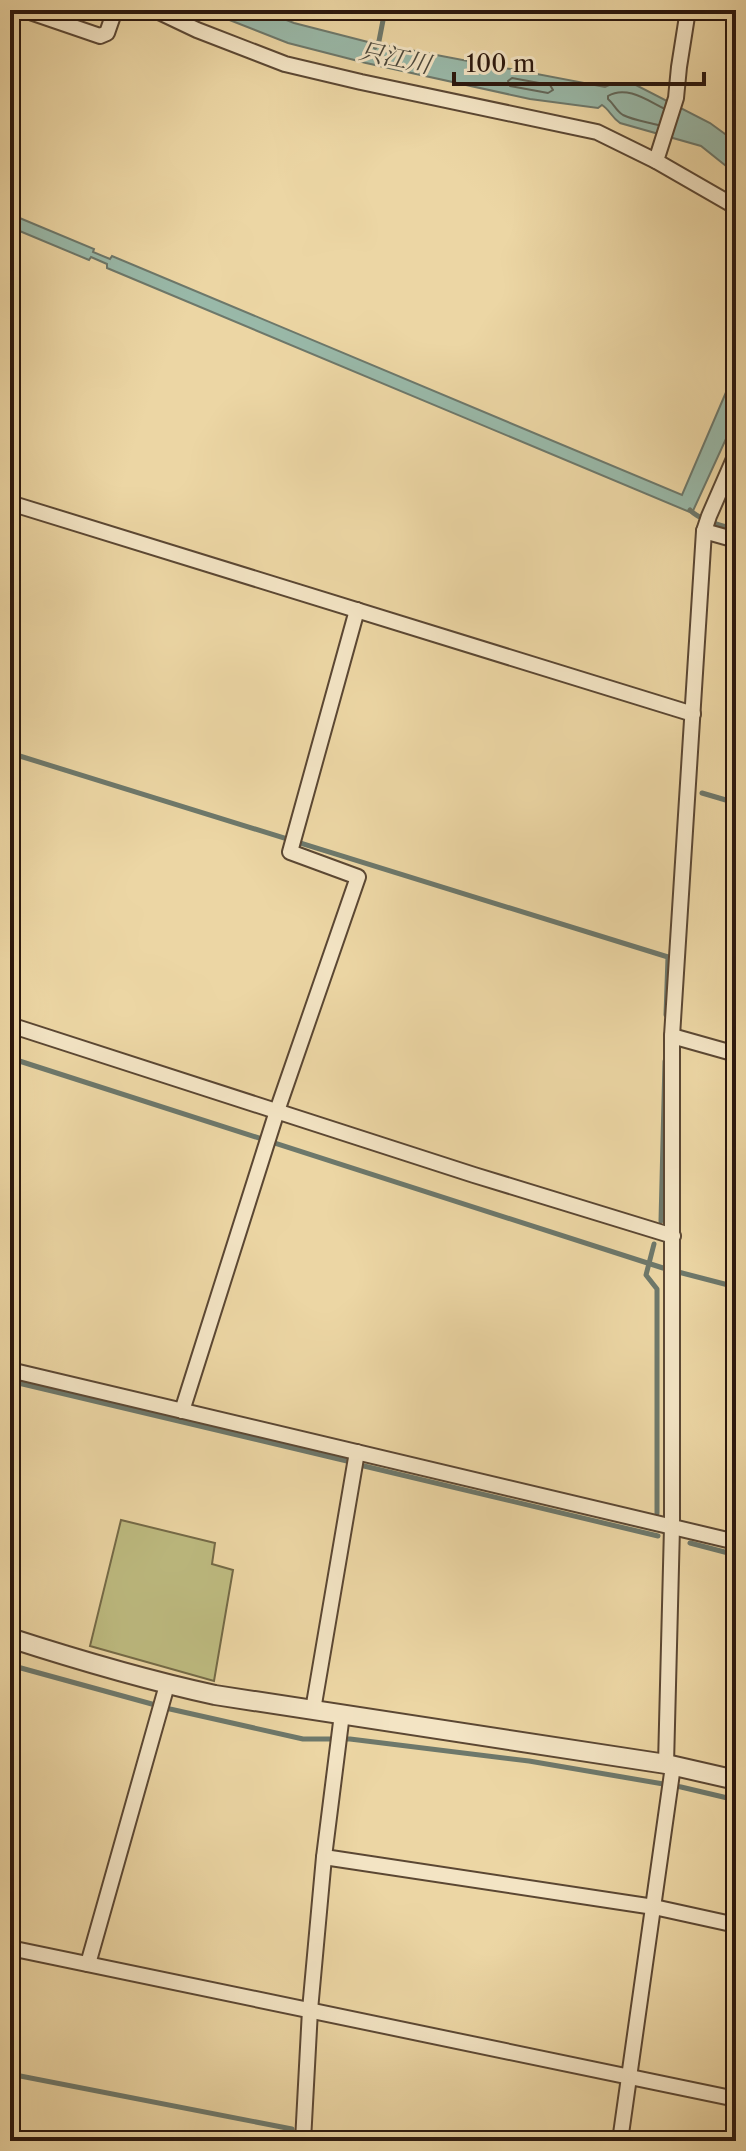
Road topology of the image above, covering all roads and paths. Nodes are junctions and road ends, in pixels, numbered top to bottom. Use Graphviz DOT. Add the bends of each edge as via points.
graph roads {
  1 [pos="24,10"];
  2 [pos="115,10"];
  3 [pos="155,10"];
  4 [pos="688,10"];
  5 [pos="656,161"];
  6 [pos="736,207"];
  7 [pos="736,454"];
  8 [pos="10,503"];
  9 [pos="706,523"];
  10 [pos="736,540"];
  11 [pos="357,610"];
  12 [pos="693,714"];
  13 [pos="10,1025"];
  14 [pos="672,1036"];
  15 [pos="736,1054"];
  16 [pos="277,1111"];
  17 [pos="673,1236"];
  18 [pos="10,1370"];
  19 [pos="182,1411"];
  20 [pos="357,1452"];
  21 [pos="672,1527"];
  22 [pos="736,1542"];
  23 [pos="10,1638"];
  24 [pos="163,1699"];
  25 [pos="313,1710"];
  26 [pos="341,1723"];
  27 [pos="670,1770"];
  28 [pos="736,1780"];
  29 [pos="324,1857"];
  30 [pos="654,1907"];
  31 [pos="736,1925"];
  32 [pos="10,1948"];
  33 [pos="88,1964"];
  34 [pos="310,2010"];
  35 [pos="629,2077"];
  36 [pos="736,2099"];
  37 [pos="303,2141"];
  38 [pos="620,2141"];
  1 -- 2 [label="street" via="100,36 107,33"];
  3 -- 5 [label="street" via="285,64 597,132"];
  4 -- 5 [label="street" via="676,98"];
  5 -- 6 [label="street"];
  7 -- 9 [label="street"];
  8 -- 11 [label="street"];
  9 -- 10 [label="street"];
  9 -- 12 [label="street"];
  11 -- 12 [label="street"];
  11 -- 16 [label="street" via="290,852 358,877"];
  12 -- 14 [label="street"];
  13 -- 16 [label="street"];
  14 -- 15 [label="street"];
  14 -- 17 [label="street"];
  16 -- 17 [label="street"];
  16 -- 19 [label="street"];
  17 -- 21 [label="street"];
  18 -- 19 [label="street"];
  19 -- 20 [label="street"];
  20 -- 21 [label="street"];
  20 -- 25 [label="street"];
  21 -- 22 [label="street"];
  21 -- 27 [label="street"];
  23 -- 24 [label="street"];
  24 -- 25 [label="street" via="215,1695"];
  24 -- 33 [label="street"];
  25 -- 26 [label="street"];
  26 -- 27 [label="street"];
  26 -- 29 [label="street"];
  27 -- 28 [label="street"];
  27 -- 30 [label="street"];
  29 -- 30 [label="street"];
  29 -- 34 [label="street"];
  30 -- 31 [label="street"];
  30 -- 35 [label="street"];
  32 -- 33 [label="street"];
  33 -- 34 [label="street"];
  34 -- 35 [label="street"];
  34 -- 37 [label="street"];
  35 -- 36 [label="street"];
  35 -- 38 [label="street"];
}
